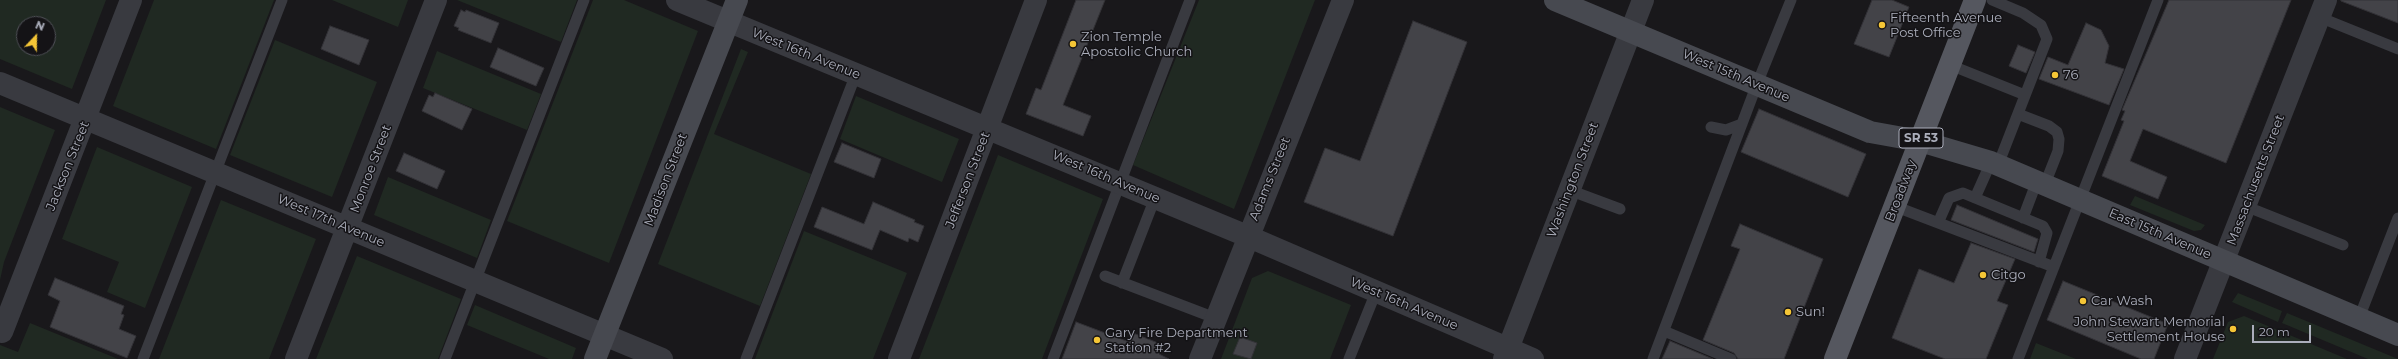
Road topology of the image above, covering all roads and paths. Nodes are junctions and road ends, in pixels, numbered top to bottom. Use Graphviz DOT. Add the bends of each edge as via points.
graph roads {
  1 [pos="131,0"];
  2 [pos="282,0"];
  3 [pos="436,0"];
  4 [pos="584,0"];
  5 [pos="677,0"];
  6 [pos="737,0"];
  7 [pos="1036,0"];
  8 [pos="1190,0"];
  9 [pos="1343,0"];
  10 [pos="1555,0"];
  11 [pos="1643,0"];
  12 [pos="1791,0"];
  13 [pos="1975,0"];
  14 [pos="1992,0"];
  15 [pos="2158,0"];
  16 [pos="2323,9"];
  17 [pos="728,22"];
  18 [pos="1631,32"];
  19 [pos="2398,49"];
  20 [pos="1950,65"];
  21 [pos="856,74"];
  22 [pos="0,83"];
  23 [pos="1757,84"];
  24 [pos="2025,95"];
  25 [pos="2018,114"];
  26 [pos="86,119"];
  27 [pos="1742,124"];
  28 [pos="1711,127"];
  29 [pos="987,128"];
  30 [pos="1920,141"];
  31 [pos="1995,163"];
  32 [pos="215,173"];
  33 [pos="1119,183"];
  34 [pos="2041,183"];
  35 [pos="1569,190"];
  36 [pos="1155,198"];
  37 [pos="1975,198"];
  38 [pos="2081,200"];
  39 [pos="1894,206"];
  40 [pos="2245,206"];
  41 [pos="1620,209"];
  42 [pos="2022,218"];
  43 [pos="2398,218"];
  44 [pos="1938,223"];
  45 [pos="348,228"];
  46 [pos="1247,236"];
  47 [pos="2343,245"];
  48 [pos="2224,261"];
  49 [pos="2039,262"];
  50 [pos="2054,267"];
  51 [pos="1105,276"];
  52 [pos="475,281"];
  53 [pos="1122,283"];
  54 [pos="1376,292"];
  55 [pos="1215,318"];
  56 [pos="2359,318"];
  57 [pos="1664,331"];
  58 [pos="2,332"];
  59 [pos="2398,335"];
  60 [pos="605,336"];
  61 [pos="1506,354"];
  62 [pos="143,359"];
  63 [pos="296,359"];
  64 [pos="445,359"];
  65 [pos="596,359"];
  66 [pos="662,359"];
  67 [pos="746,359"];
  68 [pos="899,359"];
  69 [pos="1053,359"];
  70 [pos="1200,359"];
  71 [pos="1349,359"];
  72 [pos="1533,359"];
  73 [pos="1653,359"];
  74 [pos="1731,359"];
  75 [pos="1835,359"];
  76 [pos="2018,359"];
  77 [pos="2185,359"];
  1 -- 26 [label="street, Jackson Street"];
  2 -- 32 [label="lane"];
  3 -- 45 [label="street, Monroe Street"];
  4 -- 52 [label="lane"];
  5 -- 17 [label="street, West 16th Avenue"];
  6 -- 17 [label="main road, Madison Street"];
  7 -- 29 [label="street, Jefferson Street"];
  8 -- 33 [label="lane"];
  9 -- 46 [label="street, Adams Street"];
  10 -- 18 [label="main road, West 15th Avenue"];
  11 -- 18 [label="street, Washington Street"];
  12 -- 23 [label="lane"];
  13 -- 20 [label="main road, Broadway / SR 53"];
  14 -- 24 [label="lane" via="2032,18 2045,31 2047,39"];
  15 -- 38 [label="lane"];
  16 -- 19 [label="lane"];
  16 -- 40 [label="street, Massachusetts Street"];
  17 -- 21 [label="street, West 16th Avenue"];
  17 -- 60 [label="main road, Madison Street"];
  18 -- 23 [label="main road, West 15th Avenue"];
  18 -- 35 [label="street, Washington Street"];
  20 -- 24 [label="lane"];
  20 -- 30 [label="main road, Broadway / SR 53"];
  21 -- 29 [label="street, West 16th Avenue"];
  21 -- 67 [label="lane"];
  22 -- 26 [label="street, West 17th Avenue"];
  23 -- 27 [label="lane"];
  23 -- 30 [label="main road, West 15th Avenue" via="1870,132"];
  24 -- 25 [label="lane"];
  25 -- 31 [label="lane"];
  25 -- 34 [label="lane" via="2049,126 2057,132 2058,151"];
  26 -- 32 [label="street, West 17th Avenue"];
  26 -- 58 [label="street, Jackson Street"];
  27 -- 28 [label="lane" via="1726,130"];
  27 -- 57 [label="lane"];
  29 -- 33 [label="street, West 16th Avenue"];
  29 -- 68 [label="street, Jefferson Street"];
  30 -- 31 [label="main road, East 15th Avenue"];
  30 -- 39 [label="main road, Broadway / SR 53"];
  31 -- 34 [label="main road, East 15th Avenue"];
  31 -- 37 [label="lane"];
  32 -- 45 [label="street, West 17th Avenue"];
  32 -- 62 [label="lane"];
  33 -- 36 [label="street, West 16th Avenue"];
  33 -- 69 [label="lane"];
  34 -- 38 [label="main road, East 15th Avenue"];
  34 -- 42 [label="lane"];
  35 -- 41 [label="lane"];
  35 -- 61 [label="street, Washington Street"];
  36 -- 46 [label="street, West 16th Avenue"];
  36 -- 53 [label="lane"];
  37 -- 42 [label="lane"];
  37 -- 44 [label="lane" via="1963,193 1949,198"];
  38 -- 48 [label="main road, East 15th Avenue"];
  38 -- 50 [label="lane"];
  39 -- 44 [label="lane"];
  39 -- 75 [label="main road, Broadway / SR 53"];
  40 -- 47 [label="lane"];
  40 -- 48 [label="street, Massachusetts Street"];
  42 -- 49 [label="lane" via="2042,226 2047,233"];
  43 -- 56 [label="lane"];
  44 -- 49 [label="lane"];
  45 -- 52 [label="street, West 17th Avenue"];
  45 -- 63 [label="street, Monroe Street"];
  46 -- 54 [label="street, West 16th Avenue"];
  46 -- 55 [label="street, Adams Street"];
  48 -- 56 [label="main road, East 15th Avenue"];
  48 -- 77 [label="street, Massachusetts Street"];
  49 -- 50 [label="lane"];
  50 -- 76 [label="lane"];
  51 -- 53 [label="lane"];
  52 -- 60 [label="street, West 17th Avenue"];
  52 -- 64 [label="lane"];
  53 -- 55 [label="lane"];
  54 -- 61 [label="street, West 16th Avenue"];
  54 -- 71 [label="lane"];
  55 -- 70 [label="street, Adams Street"];
  56 -- 59 [label="main road, East 15th Avenue"];
  57 -- 73 [label="lane"];
  57 -- 74 [label="lane"];
  60 -- 65 [label="main road, Madison Street"];
  60 -- 66 [label="street, West 17th Avenue"];
  61 -- 72 [label="street, West 16th Avenue"];
}
